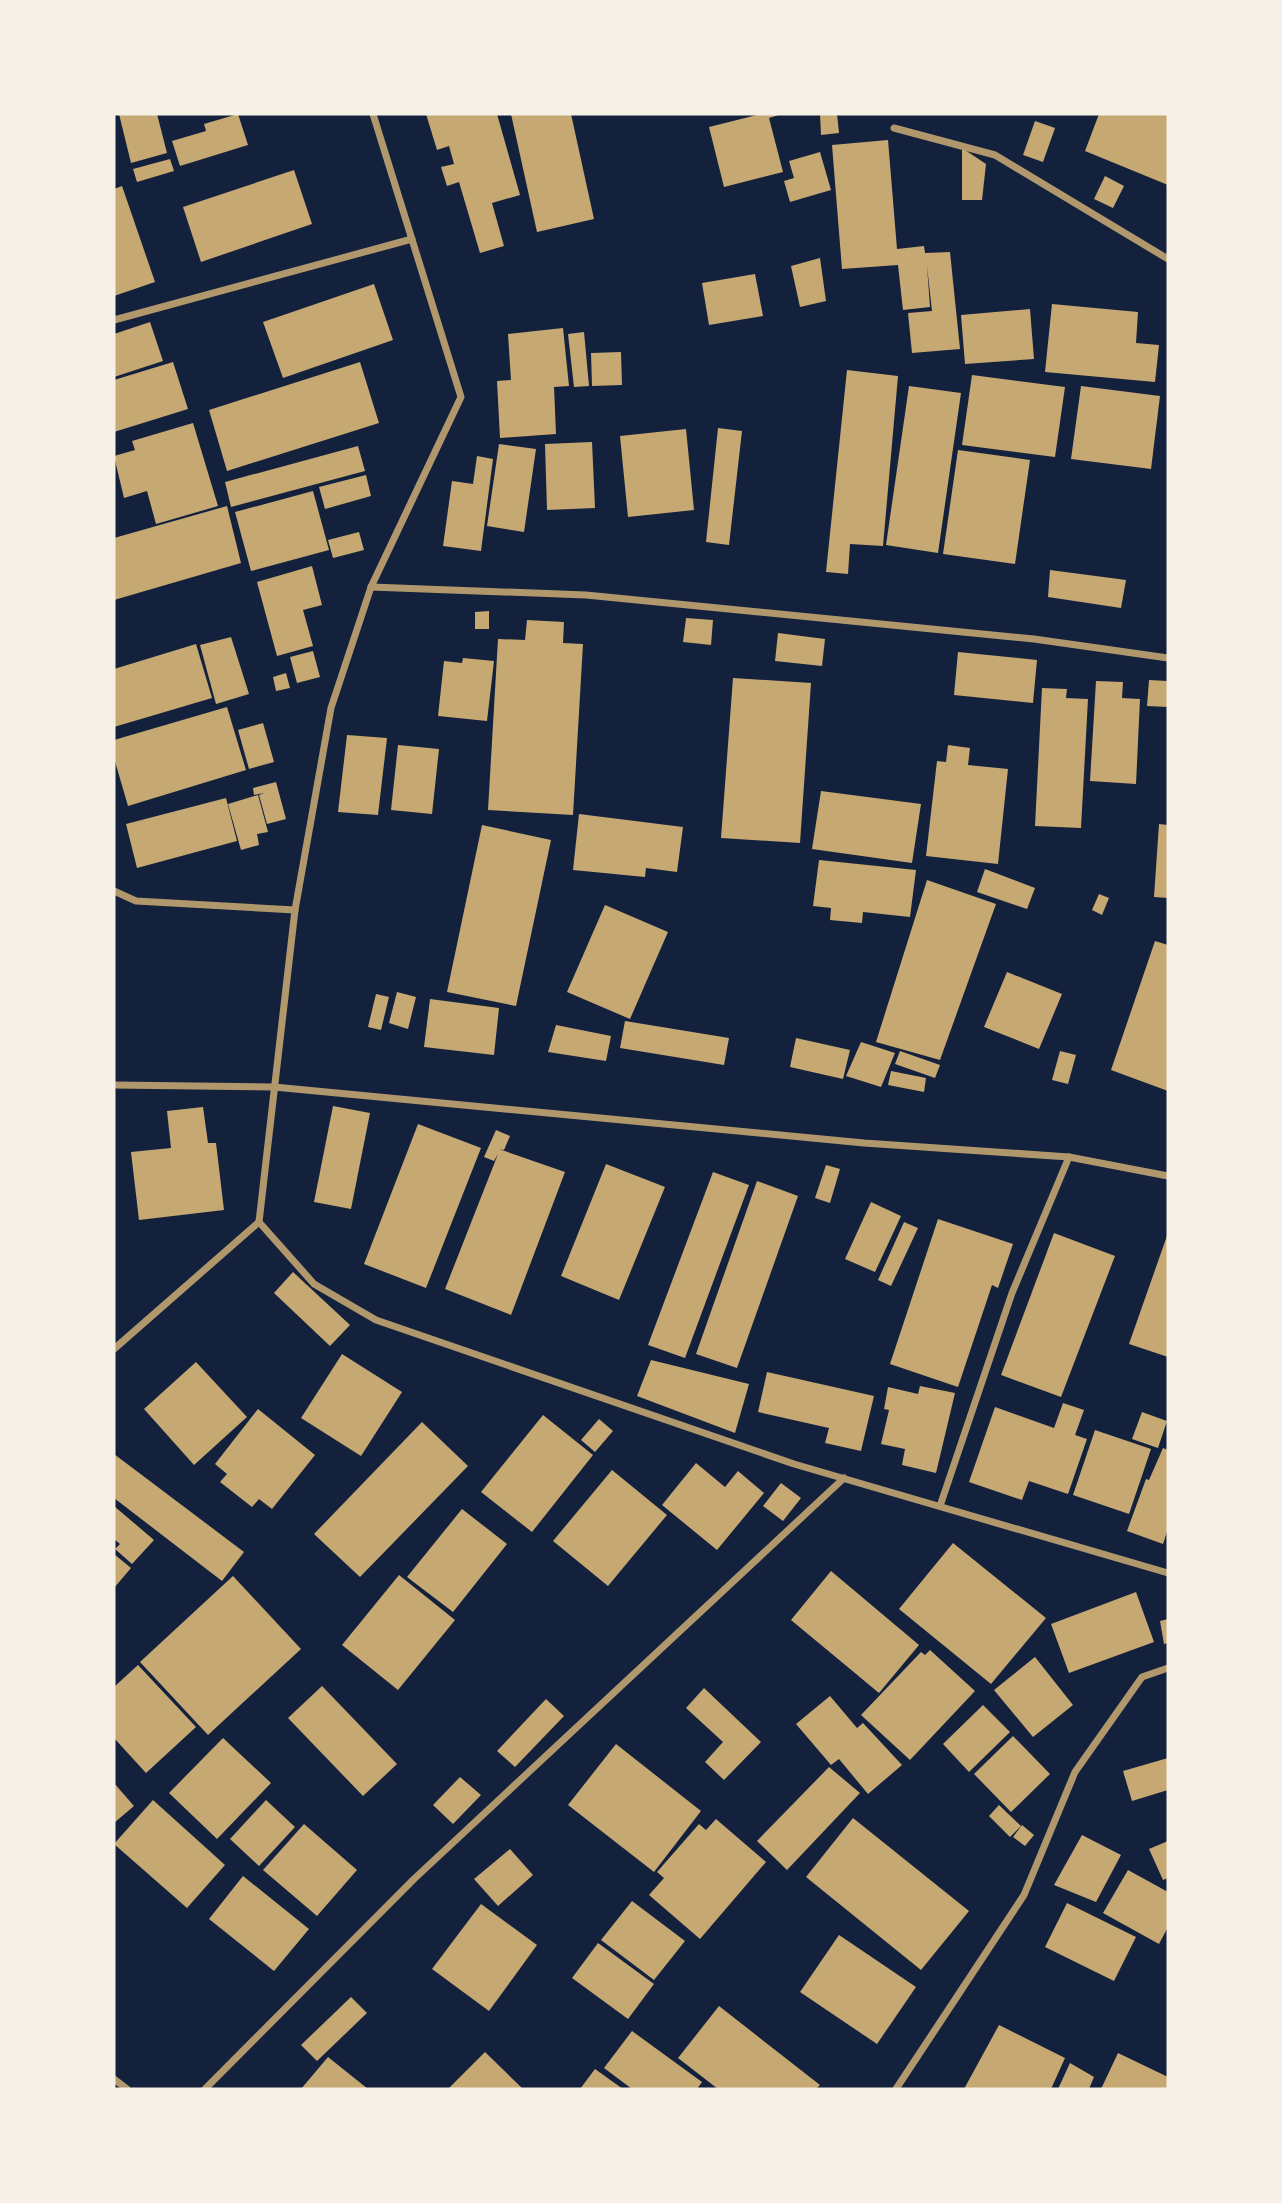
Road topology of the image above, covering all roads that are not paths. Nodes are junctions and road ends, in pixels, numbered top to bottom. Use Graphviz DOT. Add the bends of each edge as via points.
graph roads {
  1 [pos="373,114"];
  2 [pos="894,128"];
  3 [pos="412,239"];
  4 [pos="1168,258"];
  5 [pos="114,320"];
  6 [pos="371,587"];
  7 [pos="1168,658"];
  8 [pos="114,891"];
  9 [pos="295,910"];
  10 [pos="114,1085"];
  11 [pos="274,1087"];
  12 [pos="1069,1157"];
  13 [pos="1168,1176"];
  14 [pos="259,1222"];
  15 [pos="114,1349"];
  16 [pos="844,1478"];
  17 [pos="940,1506"];
  18 [pos="1168,1573"];
  19 [pos="1168,1668"];
  20 [pos="114,2079"];
  21 [pos="127,2089"];
  22 [pos="205,2089"];
  23 [pos="896,2089"];
  1 -- 3 [label="street"];
  2 -- 4 [label="street" via="995,155"];
  3 -- 5 [label="street"];
  3 -- 6 [label="street" via="461,397"];
  6 -- 7 [label="street" via="586,595 1034,639"];
  6 -- 9 [label="street" via="331,708"];
  8 -- 9 [label="street" via="136,901"];
  9 -- 11 [label="street"];
  10 -- 11 [label="street"];
  11 -- 12 [label="street" via="864,1143"];
  11 -- 14 [label="street"];
  12 -- 13 [label="street"];
  12 -- 17 [label="street" via="1012,1293"];
  14 -- 15 [label="street"];
  14 -- 16 [label="street" via="314,1284 376,1320"];
  16 -- 17 [label="street"];
  16 -- 22 [label="street" via="414,1879"];
  17 -- 18 [label="street"];
  19 -- 23 [label="street" via="1142,1677 1075,1772 1024,1895"];
  20 -- 21 [label="street"];
}
